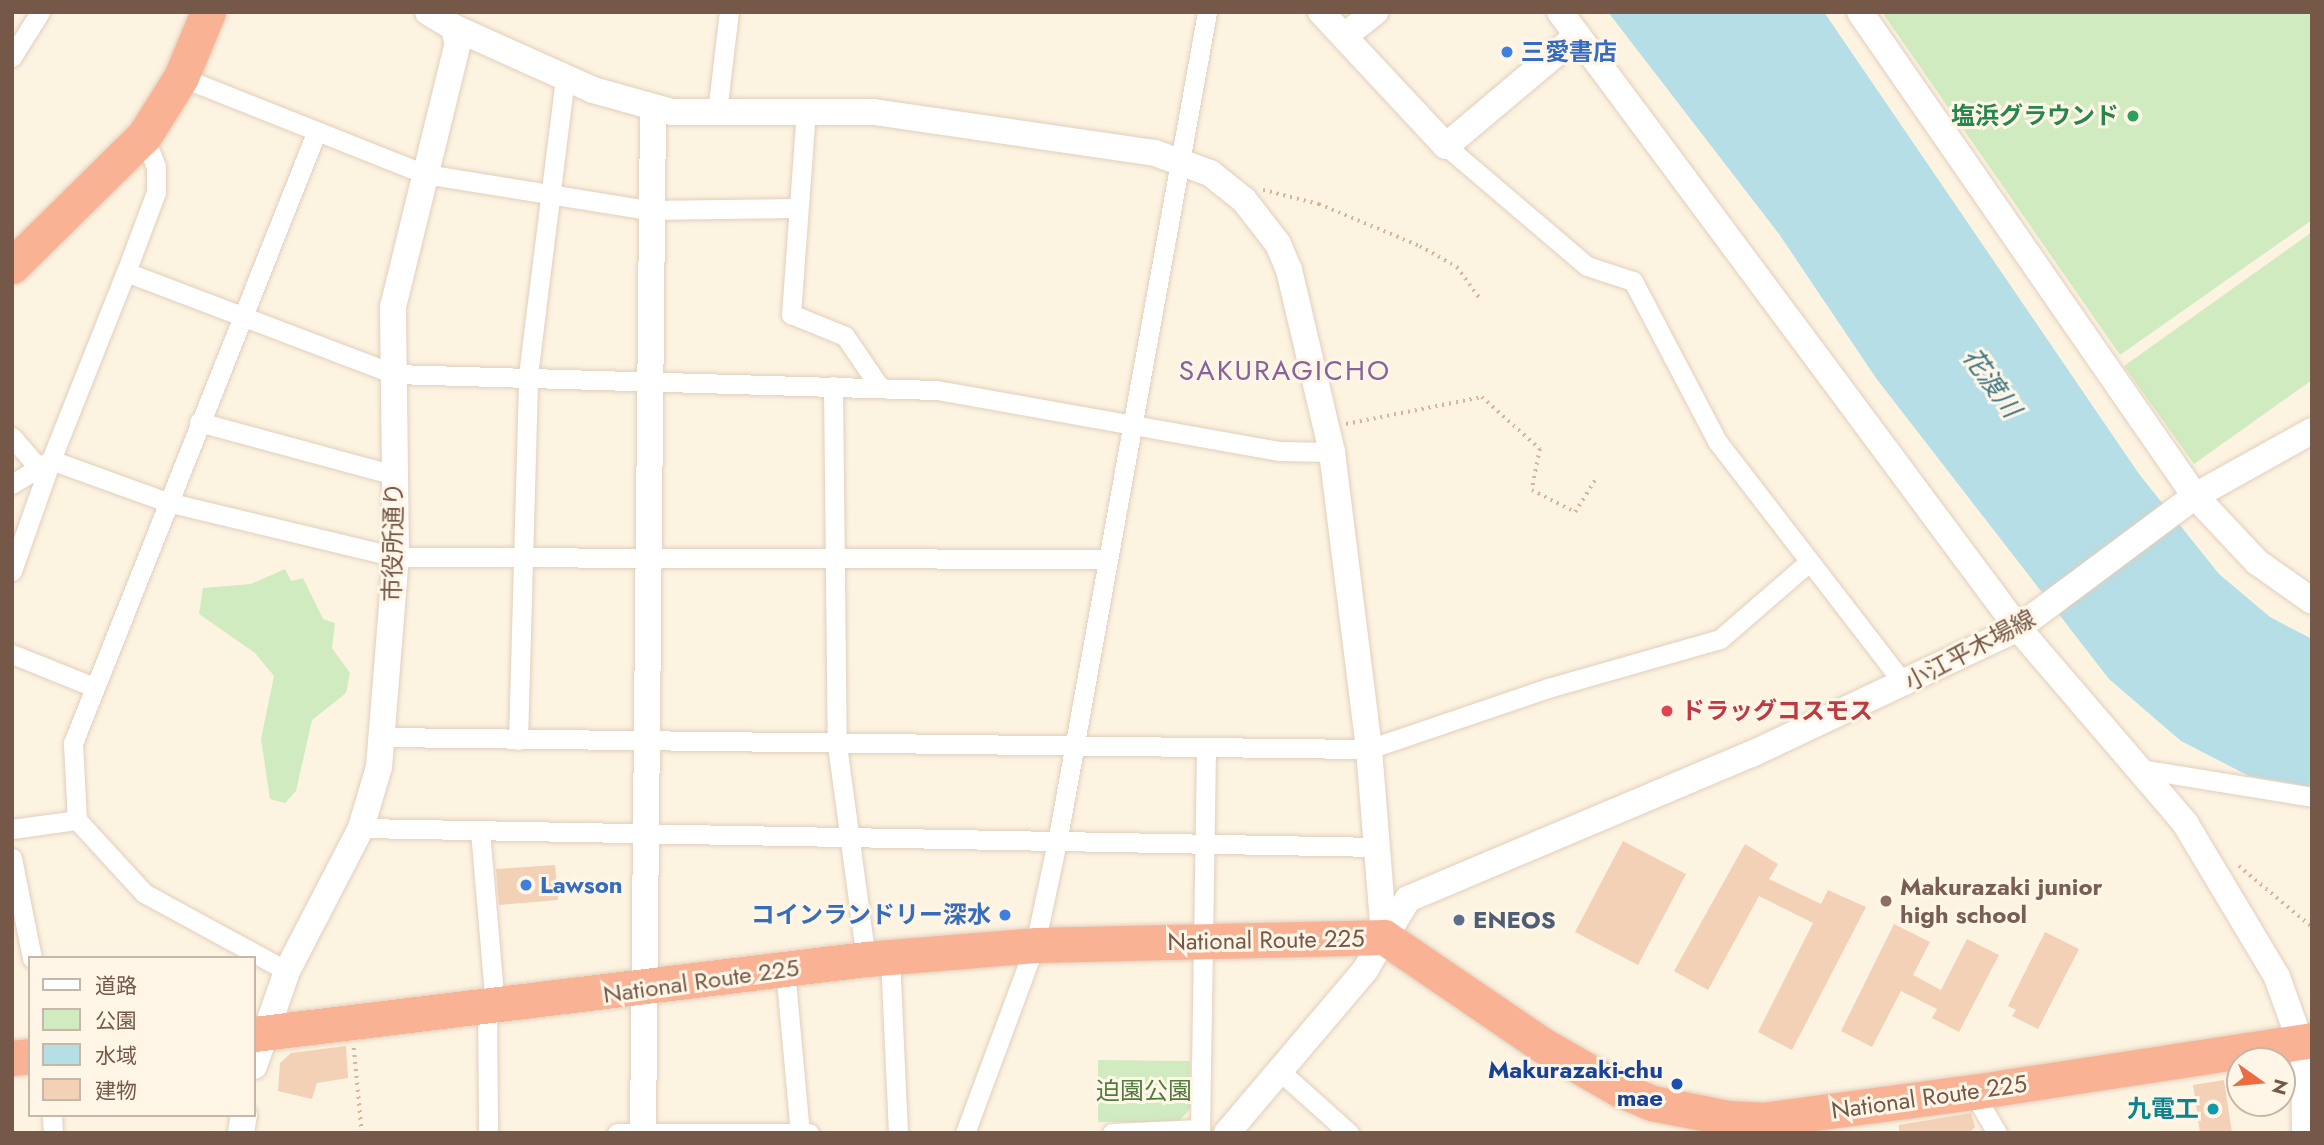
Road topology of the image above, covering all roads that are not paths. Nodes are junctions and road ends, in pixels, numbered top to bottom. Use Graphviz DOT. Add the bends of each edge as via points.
graph roads {
  1 [pos="40,12"];
  2 [pos="208,12"];
  3 [pos="428,12"];
  4 [pos="729,12"];
  5 [pos="1207,12"];
  6 [pos="1321,12"];
  7 [pos="1375,12"];
  8 [pos="1560,12"];
  9 [pos="1860,12"];
  10 [pos="453,20"];
  11 [pos="1347,34"];
  12 [pos="1578,35"];
  13 [pos="12,57"];
  14 [pos="181,77"];
  15 [pos="565,79"];
  16 [pos="653,107"];
  17 [pos="806,110"];
  18 [pos="717,112"];
  19 [pos="316,133"];
  20 [pos="144,136"];
  21 [pos="1446,146"];
  22 [pos="1181,160"];
  23 [pos="425,174"];
  24 [pos="550,192"];
  25 [pos="797,208"];
  26 [pos="648,210"];
  27 [pos="12,266"];
  28 [pos="126,272"];
  29 [pos="242,317"];
  30 [pos="394,374"];
  31 [pos="528,375"];
  32 [pos="648,384"];
  33 [pos="833,386"];
  34 [pos="879,386"];
  35 [pos="199,422"];
  36 [pos="1133,424"];
  37 [pos="2312,431"];
  38 [pos="12,437"];
  39 [pos="1329,440"];
  40 [pos="44,463"];
  41 [pos="394,475"];
  42 [pos="12,484"];
  43 [pos="167,502"];
  44 [pos="2185,503"];
  45 [pos="396,557"];
  46 [pos="648,559"];
  47 [pos="1107,559"];
  48 [pos="525,560"];
  49 [pos="832,561"];
  50 [pos="1809,562"];
  51 [pos="12,571"];
  52 [pos="2312,601"];
  53 [pos="2028,622"];
  54 [pos="12,654"];
  55 [pos="1905,685"];
  56 [pos="94,687"];
  57 [pos="383,737"];
  58 [pos="518,740"];
  59 [pos="648,740"];
  60 [pos="837,745"];
  61 [pos="1369,749"];
  62 [pos="1073,751"];
  63 [pos="1206,752"];
  64 [pos="2140,769"];
  65 [pos="2312,797"];
  66 [pos="77,820"];
  67 [pos="361,828"];
  68 [pos="12,829"];
  69 [pos="480,831"];
  70 [pos="647,831"];
  71 [pos="850,836"];
  72 [pos="1058,837"];
  73 [pos="1207,840"];
  74 [pos="1380,847"];
  75 [pos="13,870"];
  76 [pos="1384,937"];
  77 [pos="1206,942"];
  78 [pos="1035,946"];
  79 [pos="32,956"];
  80 [pos="878,958"];
  81 [pos="785,969"];
  82 [pos="287,971"];
  83 [pos="645,989"];
  84 [pos="491,1007"];
  85 [pos="2306,1040"];
  86 [pos="256,1045"];
  87 [pos="1283,1074"];
  88 [pos="1973,1092"];
  89 [pos="1763,1126"];
  90 [pos="1200,1131"];
  91 [pos="488,1133"];
  92 [pos="617,1133"];
  93 [pos="643,1133"];
  94 [pos="800,1133"];
  95 [pos="809,1133"];
  96 [pos="898,1133"];
  97 [pos="965,1133"];
  98 [pos="1112,1133"];
  99 [pos="1227,1133"];
  100 [pos="1349,1133"];
  101 [pos="1997,1133"];
  102 [pos="2301,1133"];
  1 -- 13 [label="street"];
  2 -- 14 [label="highway"];
  3 -- 10 [label="street"];
  4 -- 18 [label="street"];
  5 -- 22 [label="street"];
  6 -- 11 [label="street"];
  7 -- 11 [label="street"];
  8 -- 12 [label="street"];
  9 -- 44 [label="street"];
  10 -- 15 [label="street"];
  10 -- 23 [label="street, 市役所通り" via="456,58"];
  11 -- 21 [label="street"];
  12 -- 21 [label="street"];
  12 -- 53 [label="street"];
  14 -- 19 [label="street"];
  14 -- 20 [label="highway"];
  15 -- 16 [label="street"];
  15 -- 24 [label="street"];
  16 -- 18 [label="street"];
  16 -- 26 [label="street"];
  17 -- 18 [label="street"];
  17 -- 22 [label="street" via="874,112"];
  17 -- 25 [label="street"];
  19 -- 23 [label="street"];
  19 -- 29 [label="street"];
  20 -- 27 [label="highway"];
  20 -- 28 [label="street" via="156,167 156,192"];
  21 -- 50 [label="street" via="1587,266 1633,281 1717,441"];
  22 -- 36 [label="street"];
  22 -- 39 [label="street" via="1244,200 1278,244 1289,270"];
  23 -- 24 [label="street"];
  23 -- 30 [label="street, 市役所通り" via="398,278"];
  24 -- 26 [label="street"];
  24 -- 31 [label="street"];
  25 -- 26 [label="street"];
  25 -- 34 [label="street" via="791,314 845,336"];
  26 -- 32 [label="street"];
  28 -- 29 [label="street"];
  28 -- 40 [label="street"];
  29 -- 30 [label="street"];
  29 -- 35 [label="street"];
  30 -- 31 [label="street"];
  30 -- 41 [label="street, 市役所通り"];
  31 -- 32 [label="street"];
  31 -- 48 [label="street"];
  32 -- 33 [label="street"];
  32 -- 46 [label="street"];
  33 -- 34 [label="street"];
  33 -- 49 [label="street"];
  34 -- 36 [label="street"];
  35 -- 41 [label="street"];
  35 -- 43 [label="street"];
  36 -- 39 [label="street" via="1280,451"];
  36 -- 47 [label="street"];
  37 -- 44 [label="street, 小江平木場線"];
  38 -- 40 [label="street"];
  39 -- 61 [label="street"];
  40 -- 42 [label="street"];
  40 -- 43 [label="street"];
  40 -- 51 [label="street"];
  41 -- 45 [label="street, 市役所通り"];
  43 -- 45 [label="street"];
  43 -- 56 [label="street"];
  44 -- 52 [label="street"];
  44 -- 53 [label="street, 小江平木場線"];
  45 -- 48 [label="street"];
  45 -- 57 [label="street, 市役所通り"];
  46 -- 48 [label="street"];
  46 -- 49 [label="street"];
  46 -- 59 [label="street"];
  47 -- 49 [label="street"];
  47 -- 62 [label="street"];
  48 -- 58 [label="street"];
  49 -- 60 [label="street"];
  50 -- 55 [label="street"];
  50 -- 61 [label="street" via="1720,639 1548,688"];
  53 -- 55 [label="street, 小江平木場線"];
  53 -- 64 [label="street"];
  54 -- 56 [label="street"];
  55 -- 76 [label="street, 小江平木場線" via="1650,799 1441,881 1408,899"];
  56 -- 66 [label="street" via="73,743"];
  57 -- 58 [label="street"];
  57 -- 67 [label="street, 市役所通り"];
  58 -- 59 [label="street"];
  59 -- 60 [label="street"];
  59 -- 70 [label="street"];
  60 -- 62 [label="street"];
  60 -- 71 [label="street"];
  61 -- 63 [label="street"];
  61 -- 74 [label="street"];
  62 -- 63 [label="street"];
  62 -- 72 [label="street"];
  63 -- 73 [label="street"];
  64 -- 65 [label="street"];
  64 -- 85 [label="street" via="2225,884"];
  66 -- 68 [label="street"];
  66 -- 82 [label="street" via="144,893"];
  67 -- 69 [label="street"];
  67 -- 82 [label="street, 市役所通り"];
  69 -- 70 [label="street"];
  69 -- 84 [label="street"];
  70 -- 71 [label="street"];
  70 -- 83 [label="street"];
  71 -- 72 [label="street"];
  71 -- 80 [label="street"];
  72 -- 73 [label="street"];
  72 -- 78 [label="street"];
  73 -- 74 [label="street"];
  73 -- 77 [label="street"];
  74 -- 76 [label="street"];
  75 -- 79 [label="street"];
  76 -- 77 [label="highway, National Route 225"];
  76 -- 87 [label="street, 小江平木場線"];
  76 -- 89 [label="highway, National Route 225" via="1544,1046 1619,1089 1695,1114"];
  77 -- 78 [label="highway, National Route 225"];
  77 -- 90 [label="street"];
  78 -- 80 [label="highway, National Route 225"];
  78 -- 97 [label="street"];
  80 -- 81 [label="highway, National Route 225"];
  80 -- 96 [label="street"];
  81 -- 83 [label="highway, National Route 225"];
  81 -- 94 [label="street"];
  82 -- 86 [label="street, 市役所通り"];
  83 -- 84 [label="highway, National Route 225"];
  83 -- 93 [label="street"];
  84 -- 86 [label="highway, National Route 225" via="351,1023"];
  84 -- 91 [label="street"];
  85 -- 88 [label="highway, National Route 225"];
  85 -- 102 [label="street"];
  87 -- 99 [label="street, 小江平木場線"];
  87 -- 100 [label="street"];
  88 -- 89 [label="highway, National Route 225"];
  88 -- 101 [label="street"];
  90 -- 98 [label="street"];
  92 -- 93 [label="street"];
  93 -- 94 [label="street"];
  94 -- 95 [label="street"];
}
